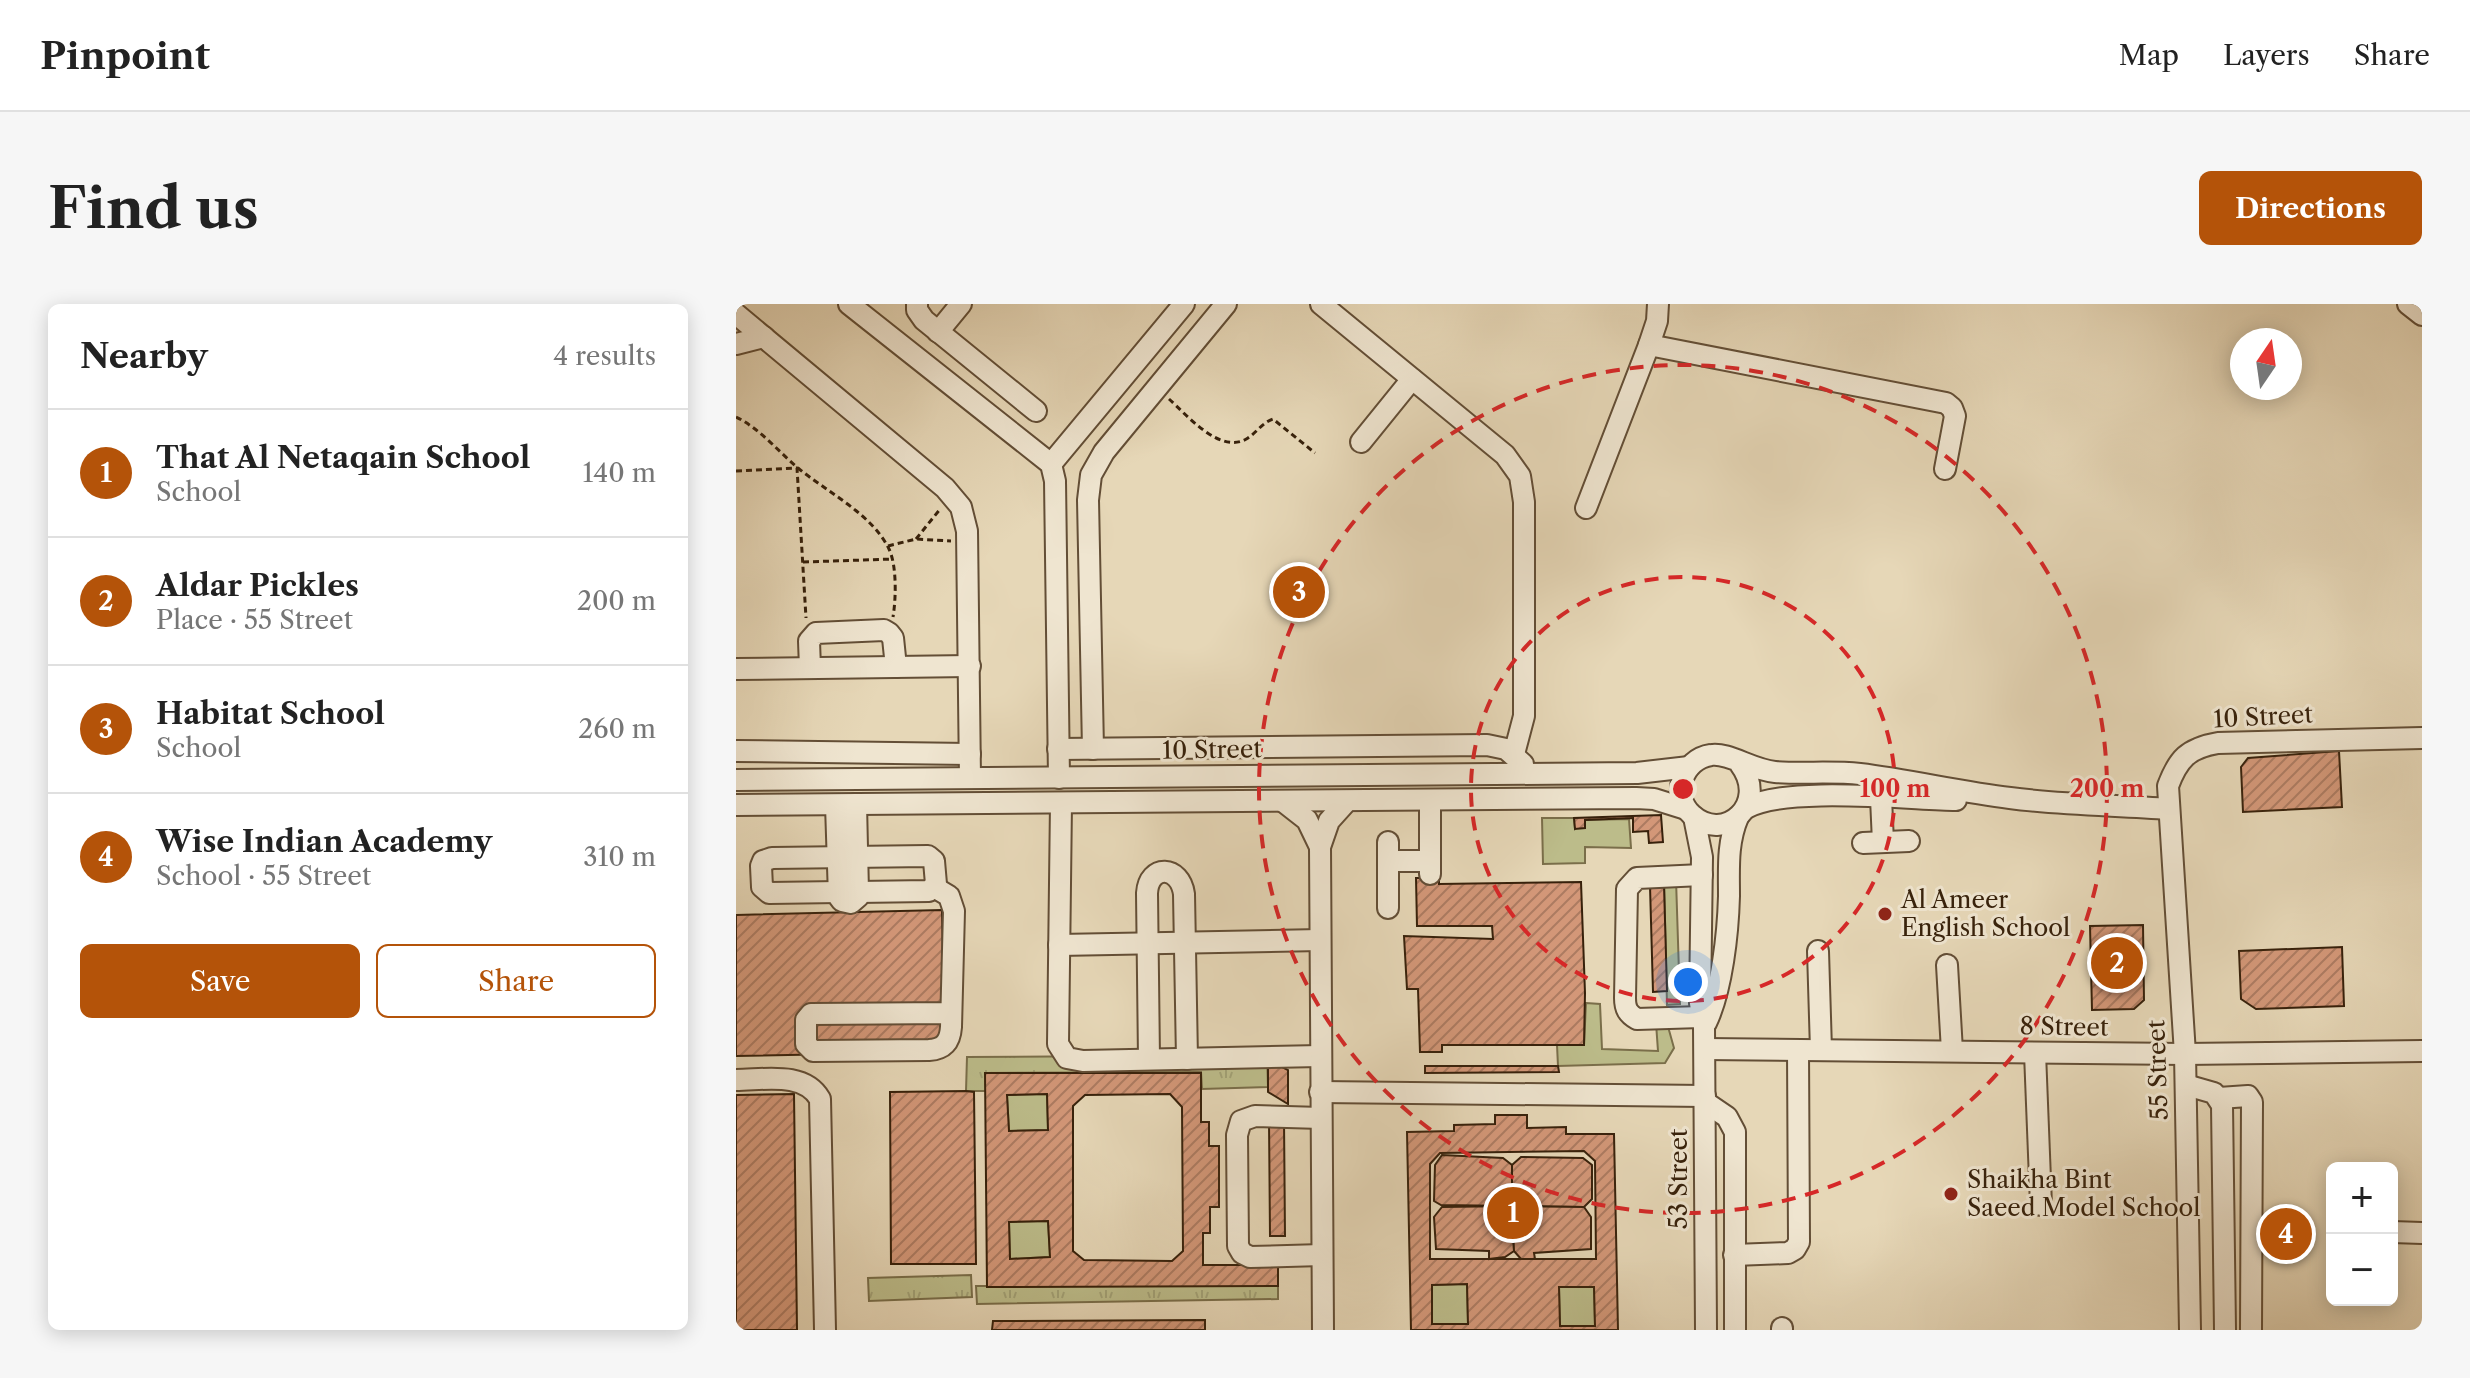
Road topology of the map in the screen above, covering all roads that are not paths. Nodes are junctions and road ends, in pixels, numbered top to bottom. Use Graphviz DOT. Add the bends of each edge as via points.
graph roads {
  1 [pos="849,304"];
  2 [pos="917,304"];
  3 [pos="961,304"];
  4 [pos="1184,304"];
  5 [pos="1226,304"];
  6 [pos="1321,304"];
  7 [pos="2408,304"];
  8 [pos="1659,305"];
  9 [pos="874,311"];
  10 [pos="736,314"];
  11 [pos="2422,315"];
  12 [pos="938,332"];
  13 [pos="764,337"];
  14 [pos="736,344"];
  15 [pos="1649,345"];
  16 [pos="1134,364"];
  17 [pos="1412,379"];
  18 [pos="1158,387"];
  19 [pos="1036,411"];
  20 [pos="1361,442"];
  21 [pos="1051,464"];
  22 [pos="1945,469"];
  23 [pos="1586,508"];
  24 [pos="970,666"];
  25 [pos="896,667"];
  26 [pos="810,668"];
  27 [pos="736,669"];
  28 [pos="2422,738"];
  29 [pos="1058,749"];
  30 [pos="1093,749"];
  31 [pos="736,751"];
  32 [pos="970,754"];
  33 [pos="1514,754"];
  34 [pos="1740,764"];
  35 [pos="1689,767"];
  36 [pos="1530,773"];
  37 [pos="970,778"];
  38 [pos="1059,778"];
  39 [pos="736,780"];
  40 [pos="1885,792"];
  41 [pos="1430,800"];
  42 [pos="1347,801"];
  43 [pos="1284,802"];
  44 [pos="1061,803"];
  45 [pos="736,805"];
  46 [pos="846,805"];
  47 [pos="2169,809"];
  48 [pos="1742,812"];
  49 [pos="1690,813"];
  50 [pos="1909,841"];
  51 [pos="1320,847"];
  52 [pos="848,856"];
  53 [pos="1702,875"];
  54 [pos="934,887"];
  55 [pos="848,892"];
  56 [pos="1388,908"];
  57 [pos="1320,940"];
  58 [pos="1185,942"];
  59 [pos="1147,943"];
  60 [pos="1059,945"];
  61 [pos="1818,951"];
  62 [pos="1947,965"];
  63 [pos="951,1013"];
  64 [pos="1703,1022"];
  65 [pos="1705,1049"];
  66 [pos="1798,1050"];
  67 [pos="1821,1050"];
  68 [pos="1952,1051"];
  69 [pos="2422,1051"];
  70 [pos="2035,1053"];
  71 [pos="2185,1054"];
  72 [pos="1320,1056"];
  73 [pos="1149,1059"];
  74 [pos="1187,1059"];
  75 [pos="736,1080"];
  76 [pos="2186,1085"];
  77 [pos="1320,1092"];
  78 [pos="2219,1098"];
  79 [pos="1705,1099"];
  80 [pos="1321,1118"];
  81 [pos="2041,1205"];
  82 [pos="2398,1232"];
  83 [pos="2422,1233"];
  84 [pos="1322,1255"];
  85 [pos="1734,1255"];
  86 [pos="1734,1284"];
  87 [pos="1706,1306"];
  88 [pos="825,1330"];
  89 [pos="1323,1330"];
  90 [pos="1706,1330"];
  91 [pos="1735,1330"];
  92 [pos="2190,1330"];
  93 [pos="2225,1330"];
  94 [pos="2251,1330"];
  1 -- 9 [label="street"];
  2 -- 12 [label="street" via="919,316"];
  3 -- 12 [label="street"];
  4 -- 16 [label="street"];
  5 -- 18 [label="street"];
  6 -- 17 [label="street"];
  7 -- 11 [label="street"];
  8 -- 15 [label="street"];
  9 -- 21 [label="street"];
  10 -- 13 [label="street"];
  12 -- 19 [label="street"];
  13 -- 14 [label="street"];
  13 -- 24 [label="street" via="954,496 965,519"];
  15 -- 22 [label="street" via="1946,403 1955,416"];
  15 -- 23 [label="street"];
  16 -- 18 [label="street"];
  16 -- 21 [label="street"];
  17 -- 20 [label="street"];
  17 -- 33 [label="street" via="1505,455 1520,476 1524,716"];
  18 -- 30 [label="street" via="1097,463 1089,487"];
  21 -- 29 [label="street"];
  24 -- 25 [label="street"];
  24 -- 32 [label="street"];
  25 -- 26 [label="street"];
  25 -- 26 [label="street" via="893,638 884,630 812,636"];
  26 -- 27 [label="street"];
  28 -- 47 [label="street, 10 Street" via="2204,745 2176,766 2168,786"];
  29 -- 30 [label="street"];
  29 -- 38 [label="street"];
  30 -- 33 [label="street" via="1487,745"];
  31 -- 32 [label="street"];
  32 -- 37 [label="street"];
  33 -- 36 [label="street"];
  34 -- 35 [label="street" via="1720,754 1697,759"];
  34 -- 40 [label="street" via="1776,772 1845,773"];
  34 -- 48 [label="street" via="1751,785"];
  35 -- 36 [label="street, 10 Street" via="1637,773"];
  35 -- 49 [label="street" via="1681,787"];
  36 -- 38 [label="street, 10 Street"];
  37 -- 38 [label="street, 10 Street"];
  37 -- 39 [label="street, 10 Street"];
  40 -- 47 [label="street"];
  40 -- 48 [label="street" via="1768,798"];
  40 -- 50 [label="street" via="1873,842"];
  41 -- 42 [label="street"];
  41 -- 49 [label="street" via="1636,798"];
  41 -- 56 [label="street" via="1430,867 1388,852"];
  42 -- 43 [label="street"];
  42 -- 51 [label="street" via="1329,821"];
  43 -- 44 [label="street"];
  43 -- 51 [label="street" via="1307,820"];
  44 -- 46 [label="street"];
  44 -- 60 [label="street"];
  45 -- 46 [label="street"];
  46 -- 52 [label="street"];
  47 -- 71 [label="street, 55 Street"];
  48 -- 49 [label="street" via="1716,825"];
  48 -- 64 [label="street, 53 Street" via="1730,842 1718,981"];
  49 -- 53 [label="street, 53 Street" via="1701,843"];
  51 -- 57 [label="street"];
  52 -- 54 [label="street" via="928,856 934,861"];
  52 -- 55 [label="street"];
  52 -- 55 [label="street" via="767,859 761,866 762,887 769,893"];
  53 -- 64 [label="street, 53 Street"];
  53 -- 64 [label="street" via="1631,882 1625,1007 1637,1019"];
  54 -- 55 [label="street"];
  54 -- 63 [label="street" via="953,903"];
  57 -- 58 [label="street"];
  57 -- 72 [label="street"];
  58 -- 59 [label="street"];
  58 -- 59 [label="street" via="1183,883 1176,874 1165,872 1148,883"];
  58 -- 74 [label="street"];
  59 -- 60 [label="street"];
  59 -- 73 [label="street"];
  60 -- 73 [label="street" via="1061,1052 1075,1061"];
  61 -- 67 [label="street"];
  62 -- 68 [label="street"];
  63 -- 63 [label="street" via="811,1014 806,1044 813,1051 938,1049 950,1036"];
  64 -- 65 [label="street, 53 Street"];
  65 -- 66 [label="street, 8 Street"];
  65 -- 79 [label="street, 53 Street"];
  66 -- 67 [label="street, 8 Street"];
  66 -- 85 [label="street" via="1799,1242 1788,1253"];
  67 -- 68 [label="street, 8 Street"];
  68 -- 70 [label="street, 8 Street"];
  69 -- 71 [label="street, 8 Street"];
  70 -- 71 [label="street, 8 Street"];
  70 -- 81 [label="street"];
  71 -- 76 [label="street, 55 Street"];
  72 -- 74 [label="street"];
  72 -- 77 [label="street"];
  73 -- 74 [label="street"];
  75 -- 88 [label="street" via="805,1082 820,1099"];
  76 -- 78 [label="street"];
  76 -- 92 [label="street, 55 Street"];
  77 -- 79 [label="street"];
  77 -- 80 [label="street"];
  78 -- 93 [label="street"];
  78 -- 94 [label="street" via="2248,1096 2252,1102"];
  79 -- 85 [label="street" via="1727,1117 1735,1132"];
  79 -- 87 [label="street, 53 Street"];
  80 -- 84 [label="street"];
  80 -- 84 [label="street" via="1255,1116 1237,1127 1242,1253"];
  82 -- 83 [label="street"];
  84 -- 89 [label="street"];
  85 -- 86 [label="street"];
  86 -- 87 [label="street"];
  86 -- 91 [label="street"];
  87 -- 90 [label="street, 53 Street"];
}
